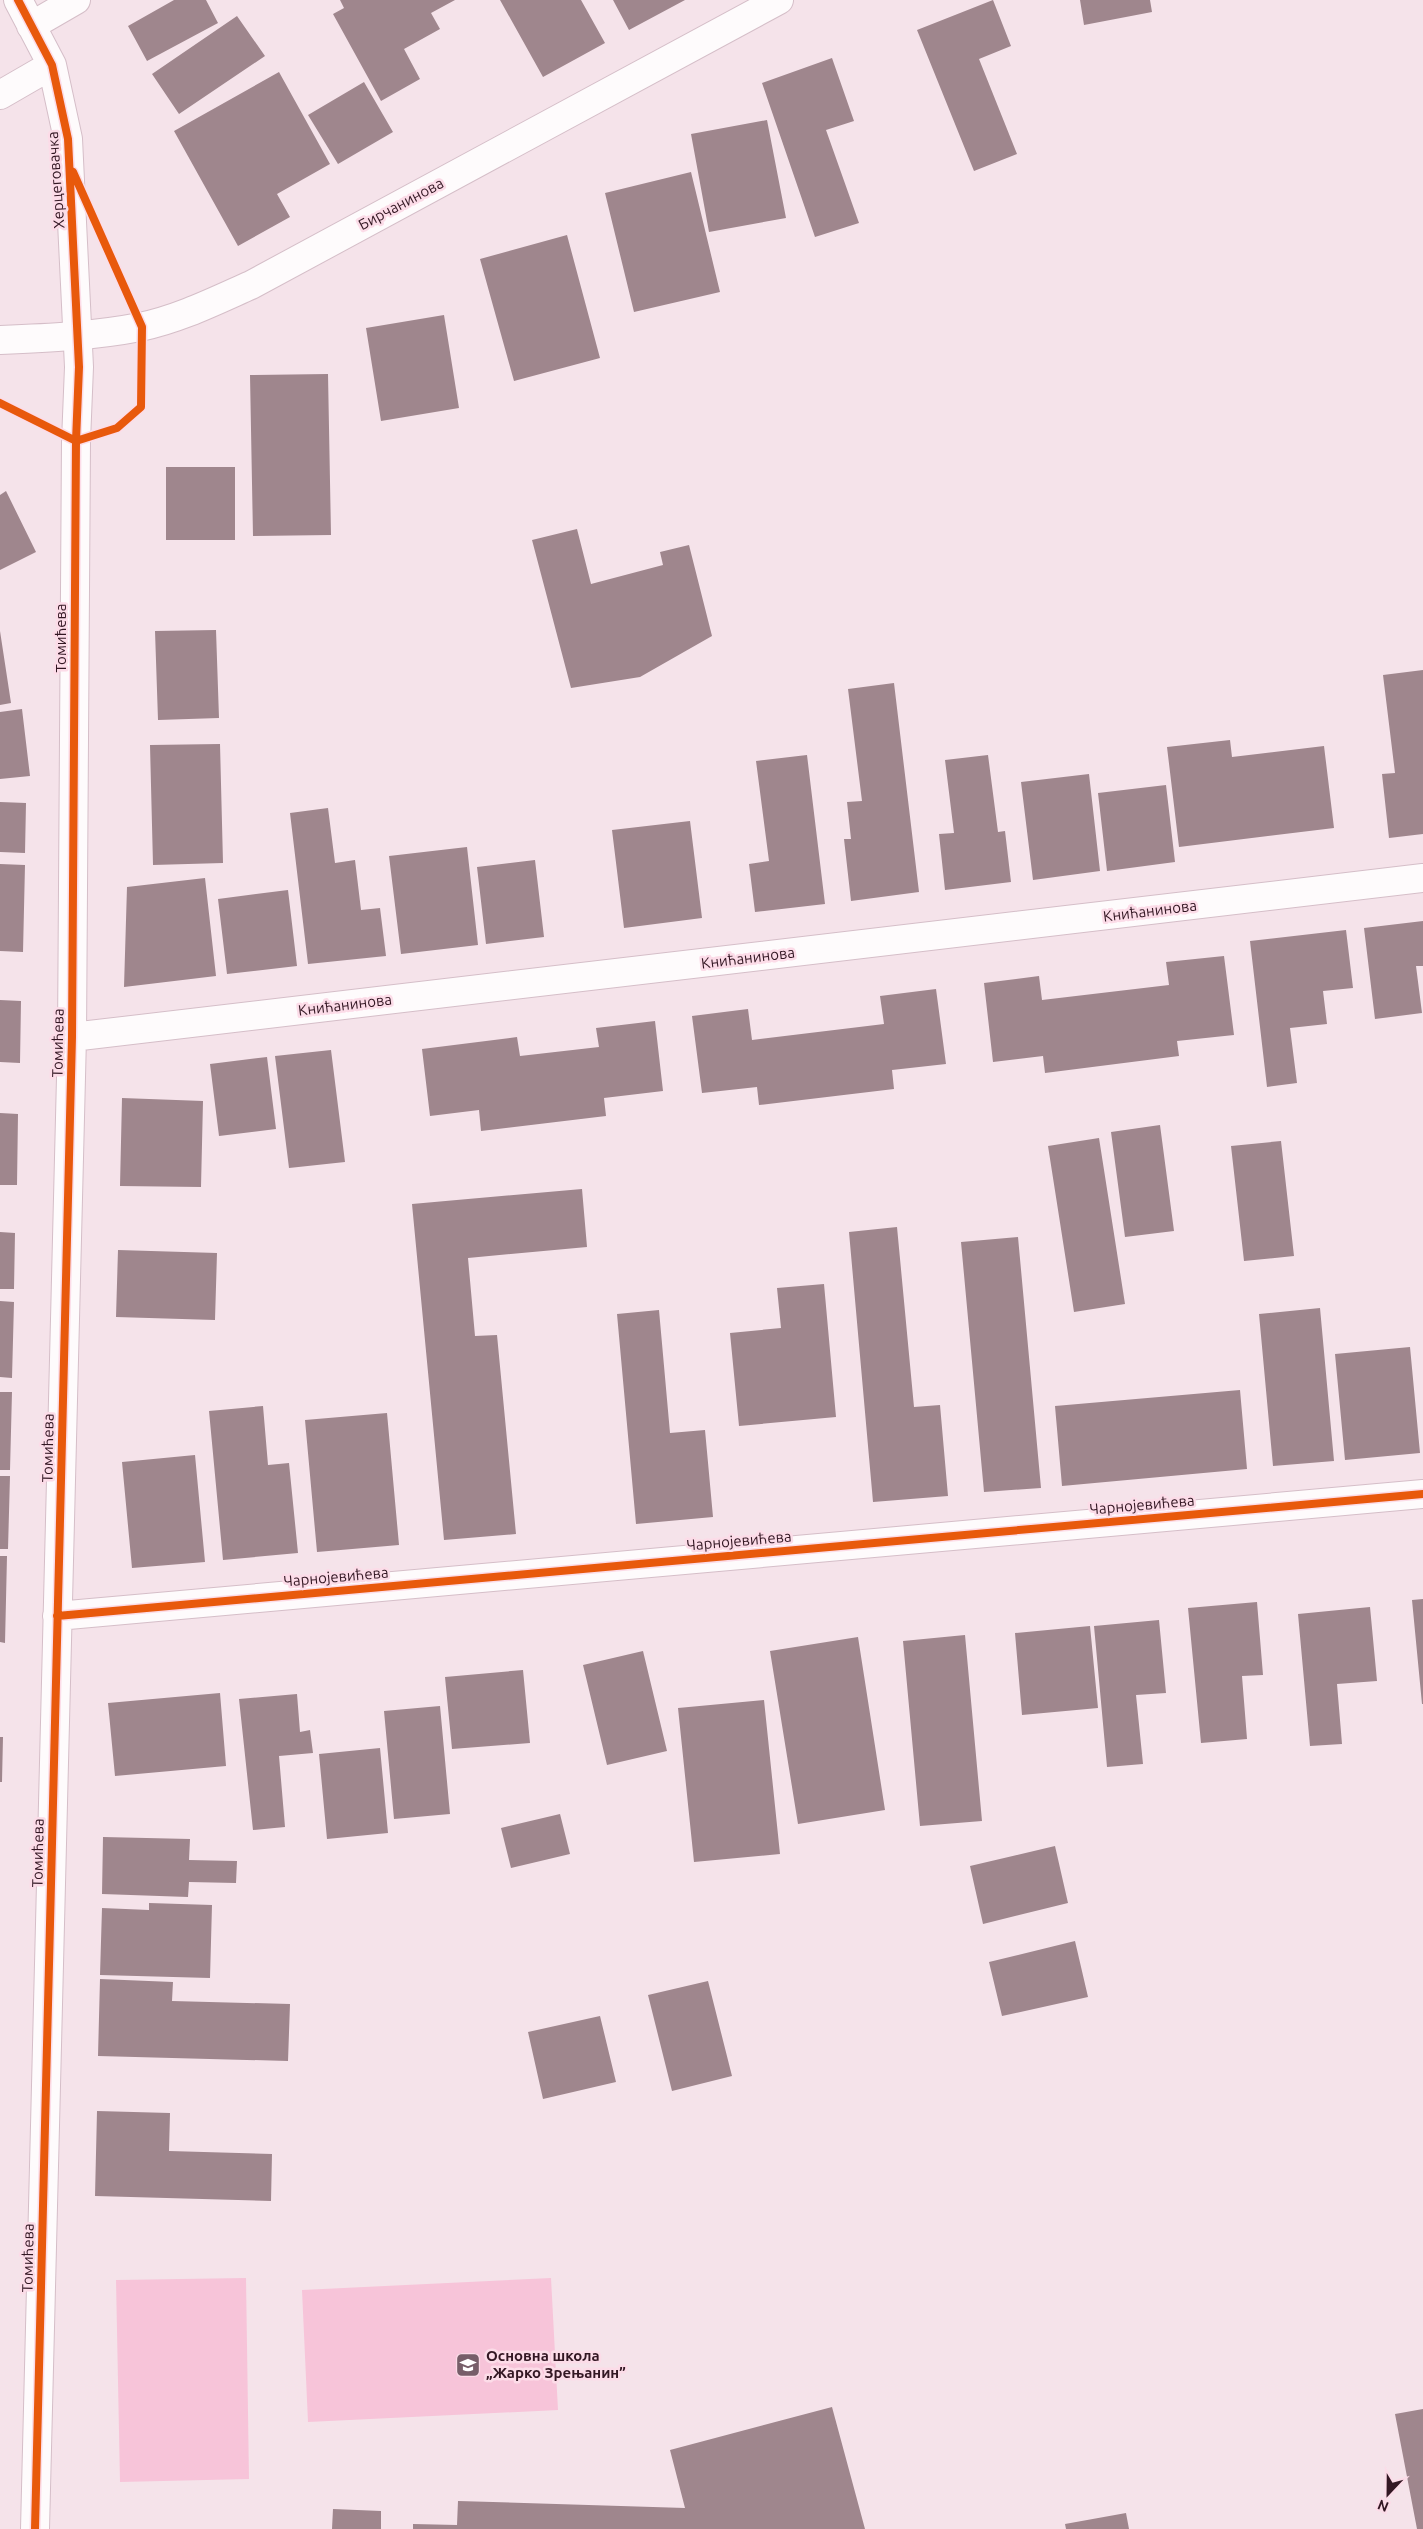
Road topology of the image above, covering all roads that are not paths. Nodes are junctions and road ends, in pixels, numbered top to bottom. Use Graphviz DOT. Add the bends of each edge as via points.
graph roads {
  1 [pos="18,0"];
  2 [pos="76,0"];
  3 [pos="779,0"];
  4 [pos="32,26"];
  5 [pos="52,65"];
  6 [pos="0,94"];
  7 [pos="77,336"];
  8 [pos="0,340"];
  9 [pos="79,367"];
  10 [pos="1423,878"];
  11 [pos="72,1037"];
  12 [pos="1423,1494"];
  13 [pos="58,1616"];
  14 [pos="35,2529"];
  1 -- 4 [label="street, Херцеговачка"];
  2 -- 4 [label="street"];
  3 -- 7 [label="street, Бирчанинова" via="251,285 151,324"];
  4 -- 5 [label="street, Херцеговачка"];
  5 -- 6 [label="street"];
  5 -- 7 [label="street, Херцеговачка" via="68,140"];
  7 -- 8 [label="street, Бирчанинова"];
  7 -- 9 [label="street, Херцеговачка"];
  9 -- 11 [label="street, Томићева"];
  10 -- 11 [label="street, Книћанинова"];
  11 -- 13 [label="street, Томићева"];
  12 -- 13 [label="street, Чарнојевићева"];
  13 -- 14 [label="street, Томићева"];
}
